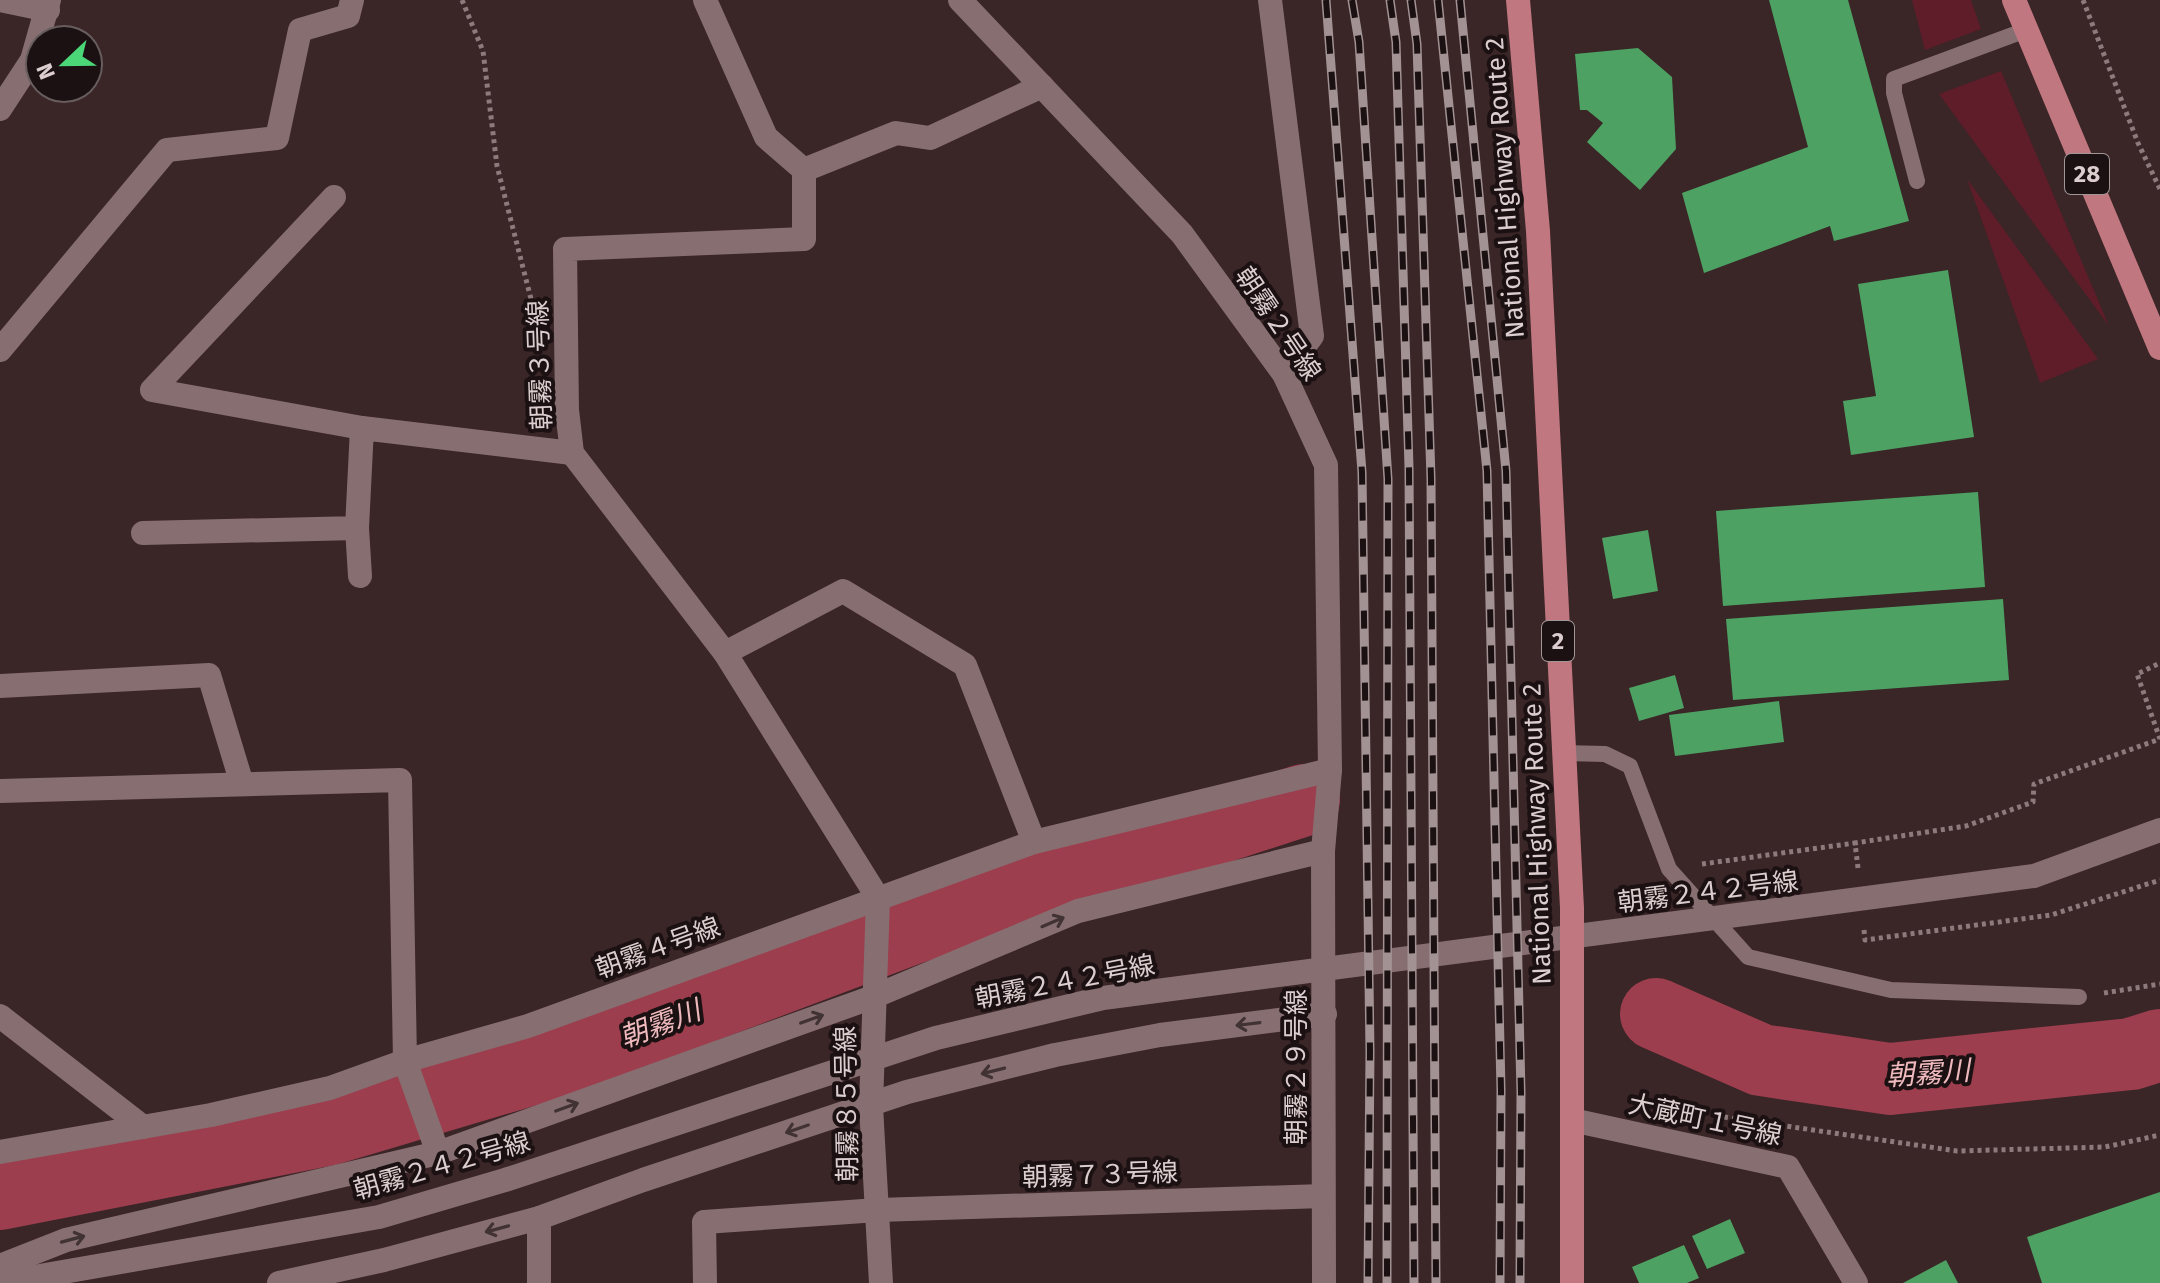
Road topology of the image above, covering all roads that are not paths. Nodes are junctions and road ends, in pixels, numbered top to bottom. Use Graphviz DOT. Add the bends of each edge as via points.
graph roads {
  1 [pos="0,0"];
  2 [pos="352,0"];
  3 [pos="705,0"];
  4 [pos="960,0"];
  5 [pos="1270,0"];
  6 [pos="1518,0"];
  7 [pos="2014,0"];
  8 [pos="49,5"];
  9 [pos="2026,30"];
  10 [pos="1042,86"];
  11 [pos="0,109"];
  12 [pos="804,170"];
  13 [pos="1917,181"];
  14 [pos="334,197"];
  15 [pos="2160,348"];
  16 [pos="0,350"];
  17 [pos="1284,374"];
  18 [pos="362,428"];
  19 [pos="572,453"];
  20 [pos="357,528"];
  21 [pos="143,533"];
  22 [pos="360,576"];
  23 [pos="725,653"];
  24 [pos="0,686"];
  25 [pos="1563,753"];
  26 [pos="1329,781"];
  27 [pos="242,784"];
  28 [pos="0,791"];
  29 [pos="2160,830"];
  30 [pos="1324,839"];
  31 [pos="1034,842"];
  32 [pos="878,905"];
  33 [pos="873,997"];
  34 [pos="2079,997"];
  35 [pos="1325,1014"];
  36 [pos="0,1016"];
  37 [pos="407,1067"];
  38 [pos="871,1106"];
  39 [pos="1572,1120"];
  40 [pos="143,1127"];
  41 [pos="0,1152"];
  42 [pos="438,1153"];
  43 [pos="1323,1196"];
  44 [pos="878,1210"];
  45 [pos="539,1218"];
  46 [pos="0,1266"];
  47 [pos="384,1271"];
  48 [pos="0,1283"];
  49 [pos="279,1283"];
  50 [pos="539,1283"];
  51 [pos="705,1283"];
  52 [pos="881,1283"];
  53 [pos="1324,1283"];
  54 [pos="1572,1283"];
  55 [pos="1856,1283"];
  1 -- 8 [label="street"];
  2 -- 16 [label="street" via="348,16 300,30 277,138 167,150"];
  3 -- 12 [label="street" via="766,137"];
  4 -- 10 [label="street, 朝霧２号線"];
  5 -- 17 [label="street" via="1312,336"];
  6 -- 25 [label="highway, National Highway Route 2 / 2" via="1538,231"];
  7 -- 9 [label="highway, 28"];
  8 -- 11 [label="street" via="32,60"];
  9 -- 13 [label="lane" via="1894,79"];
  9 -- 15 [label="highway, 28"];
  10 -- 12 [label="street" via="930,138 896,133"];
  10 -- 17 [label="street, 朝霧２号線" via="1182,234"];
  12 -- 19 [label="street, 朝霧３号線" via="804,239 565,249"];
  14 -- 18 [label="street" via="152,390"];
  17 -- 26 [label="street, 朝霧２号線" via="1326,465"];
  18 -- 19 [label="street"];
  18 -- 20 [label="street"];
  19 -- 23 [label="street, 朝霧３号線"];
  20 -- 21 [label="street"];
  20 -- 22 [label="street"];
  23 -- 31 [label="street" via="843,591 965,665"];
  23 -- 32 [label="street, 朝霧３号線"];
  24 -- 27 [label="street" via="209,675"];
  25 -- 34 [label="lane" via="1605,754 1630,766 1669,869 1748,957 1891,990"];
  25 -- 39 [label="highway, National Highway Route 2 / 2" via="1572,908"];
  26 -- 30 [label="street, 朝霧２号線"];
  26 -- 31 [label="street, 朝霧４号線"];
  27 -- 28 [label="street"];
  27 -- 37 [label="street" via="400,780"];
  29 -- 48 [label="street, 朝霧２４２号線" via="2034,876 1103,998 936,1038 379,1217"];
  33 -- 30 [label="street, one-way" via="1078,911"];
  30 -- 35 [label="street, 朝霧２９号線"];
  31 -- 32 [label="street, 朝霧４号線"];
  32 -- 33 [label="street"];
  32 -- 37 [label="street, 朝霧４号線"];
  33 -- 38 [label="street, 朝霧８５号線"];
  42 -- 33 [label="street, one-way"];
  35 -- 38 [label="street, one-way" via="1160,1035 1055,1055"];
  35 -- 43 [label="street, 朝霧２９号線"];
  36 -- 40 [label="street"];
  37 -- 40 [label="street, 朝霧４号線"];
  37 -- 42 [label="street"];
  38 -- 44 [label="street, 朝霧８５号線"];
  38 -- 45 [label="street, one-way"];
  39 -- 54 [label="highway, National Highway Route 2 / 2"];
  39 -- 55 [label="street, 大蔵町１号線" via="1788,1167"];
  40 -- 41 [label="street, 朝霧４号線"];
  46 -- 42 [label="street, one-way" via="66,1240"];
  43 -- 44 [label="street, 朝霧７３号線"];
  43 -- 53 [label="street, 朝霧２９号線"];
  44 -- 51 [label="street, 朝霧８５号線" via="704,1222"];
  44 -- 52 [label="street, 朝霧８５号線"];
  45 -- 47 [label="street, one-way"];
  45 -- 50 [label="street"];
  47 -- 49 [label="street"];
}
